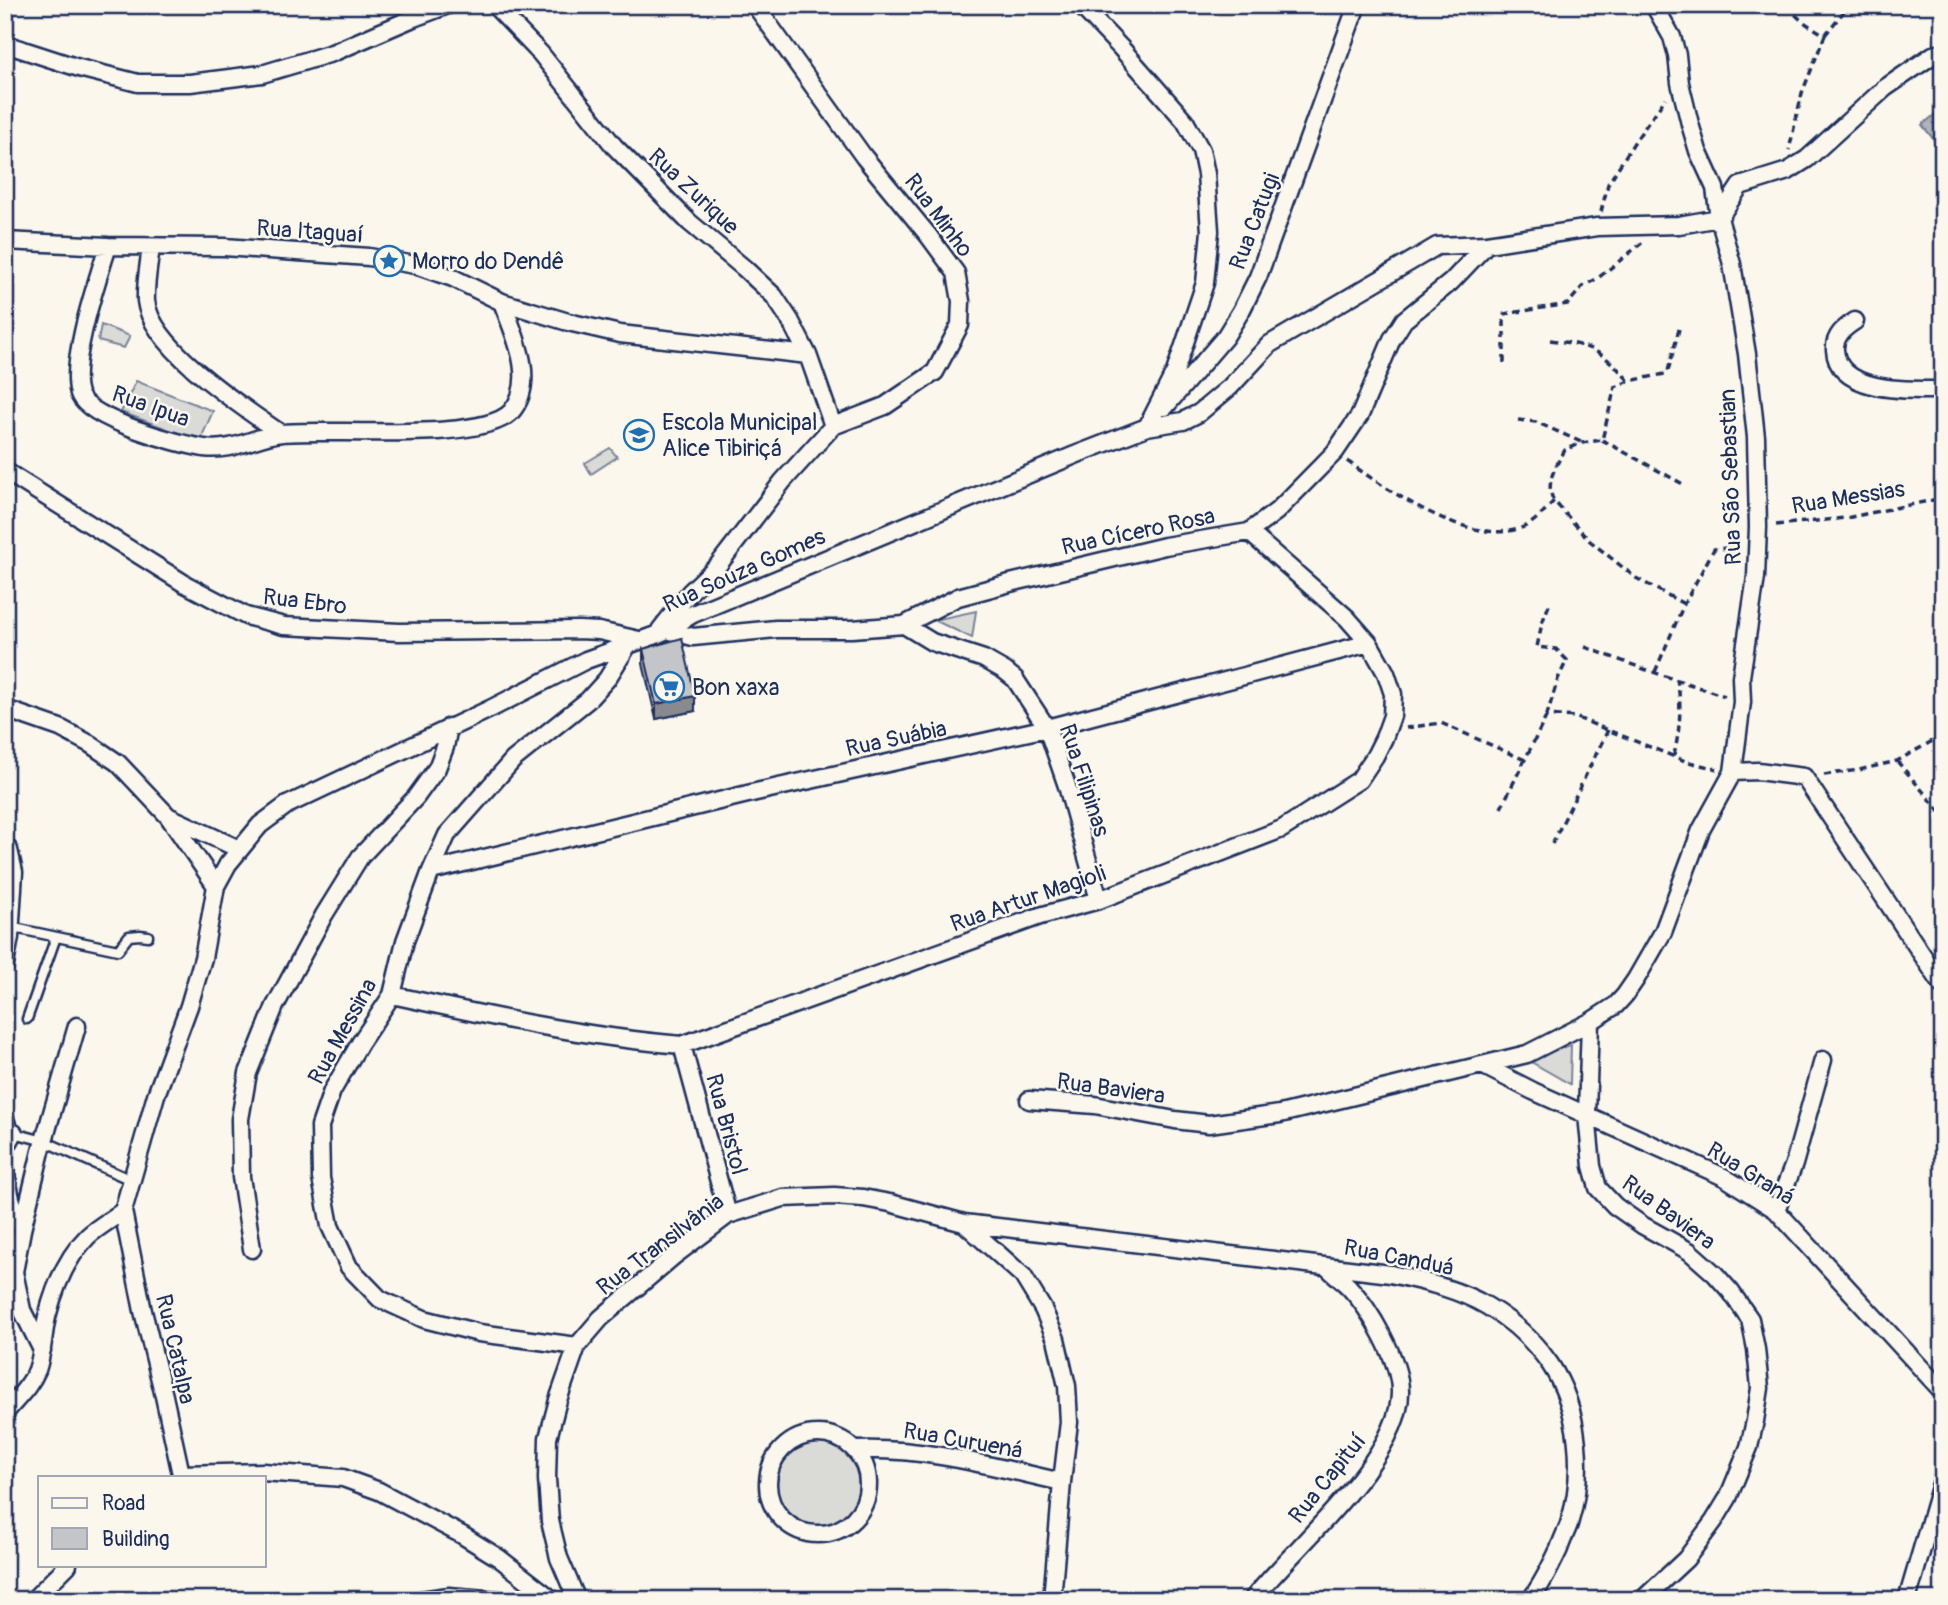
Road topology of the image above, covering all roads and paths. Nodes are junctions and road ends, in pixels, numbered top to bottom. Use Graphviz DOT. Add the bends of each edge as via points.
graph roads {
  1 [pos="448,5"];
  2 [pos="494,5"];
  3 [pos="755,5"];
  4 [pos="1080,5"];
  5 [pos="1357,5"];
  6 [pos="1654,5"];
  7 [pos="1788,5"];
  8 [pos="1849,5"];
  9 [pos="1825,35"];
  10 [pos="5,44"];
  11 [pos="1943,52"];
  12 [pos="1657,110"];
  13 [pos="1788,157"];
  14 [pos="1719,218"];
  15 [pos="1657,225"];
  16 [pos="1597,227"];
  17 [pos="5,241"];
  18 [pos="1487,244"];
  19 [pos="108,246"];
  20 [pos="150,247"];
  21 [pos="502,302"];
  22 [pos="1855,321"];
  23 [pos="1679,329"];
  24 [pos="1550,340"];
  25 [pos="808,355"];
  26 [pos="1504,363"];
  27 [pos="1629,381"];
  28 [pos="1943,390"];
  29 [pos="1518,420"];
  30 [pos="833,426"];
  31 [pos="1147,427"];
  32 [pos="280,433"];
  33 [pos="1602,440"];
  34 [pos="1582,443"];
  35 [pos="1335,452"];
  36 [pos="5,471"];
  37 [pos="1683,484"];
  38 [pos="1943,498"];
  39 [pos="1554,501"];
  40 [pos="1758,527"];
  41 [pos="1249,532"];
  42 [pos="1758,546"];
  43 [pos="1684,604"];
  44 [pos="1549,605"];
  45 [pos="904,625"];
  46 [pos="662,632"];
  47 [pos="634,642"];
  48 [pos="1369,643"];
  49 [pos="1585,647"];
  50 [pos="1655,672"];
  51 [pos="1677,679"];
  52 [pos="1742,702"];
  53 [pos="5,709"];
  54 [pos="1547,715"];
  55 [pos="449,726"];
  56 [pos="1047,728"];
  57 [pos="1608,730"];
  58 [pos="1387,731"];
  59 [pos="1943,735"];
  60 [pos="1525,760"];
  61 [pos="1685,761"];
  62 [pos="1897,761"];
  63 [pos="1733,772"];
  64 [pos="1804,777"];
  65 [pos="1501,808"];
  66 [pos="1943,815"];
  67 [pos="168,816"];
  68 [pos="1552,844"];
  69 [pos="5,845"];
  70 [pos="239,849"];
  71 [pos="431,871"];
  72 [pos="216,886"];
  73 [pos="1099,900"];
  74 [pos="10,927"];
  75 [pos="148,936"];
  76 [pos="56,937"];
  77 [pos="5,965"];
  78 [pos="1943,986"];
  79 [pos="392,995"];
  80 [pos="27,1019"];
  81 [pos="1590,1021"];
  82 [pos="78,1026"];
  83 [pos="682,1045"];
  84 [pos="1822,1060"];
  85 [pos="1482,1065"];
  86 [pos="1028,1100"];
  87 [pos="5,1105"];
  88 [pos="1587,1115"];
  89 [pos="14,1133"];
  90 [pos="44,1140"];
  91 [pos="5,1149"];
  92 [pos="5,1168"];
  93 [pos="131,1180"];
  94 [pos="1776,1210"];
  95 [pos="123,1211"];
  96 [pos="728,1215"];
  97 [pos="964,1223"];
  98 [pos="22,1230"];
  99 [pos="252,1249"];
  100 [pos="1326,1266"];
  101 [pos="577,1346"];
  102 [pos="42,1350"];
  103 [pos="1943,1392"];
  104 [pos="5,1413"];
  105 [pos="856,1450"];
  106 [pos="179,1476"];
  107 [pos="1943,1478"];
  108 [pos="1062,1482"];
  109 [pos="67,1566"];
  110 [pos="33,1600"];
  111 [pos="421,1600"];
  112 [pos="498,1600"];
  113 [pos="553,1600"];
  114 [pos="576,1600"];
  115 [pos="1052,1600"];
  116 [pos="1252,1600"];
  117 [pos="1530,1600"];
  118 [pos="1642,1600"];
  119 [pos="1907,1600"];
  1 -- 10 [label="street" via="332,53 262,74 190,83 138,83"];
  2 -- 25 [label="street, Rua Zurique" via="541,54 614,146 689,222 774,296"];
  3 -- 30 [label="street, Rua Minho" via="956,273 960,325 935,372 885,406"];
  4 -- 31 [label="street" via="1185,121 1201,149 1206,174 1210,230 1205,283 1175,372"];
  5 -- 31 [label="street, Rua Catugi" via="1258,277 1225,337"];
  6 -- 14 [label="street, Rua São Sebastian" via="1672,37 1694,139 1716,188"];
  7 -- 9 [label="path" via="1803,22"];
  8 -- 9 [label="path"];
  9 -- 13 [label="path" via="1802,93"];
  11 -- 14 [label="street" via="1885,88 1807,159 1788,171 1740,186"];
  12 -- 16 [label="path" via="1608,184"];
  14 -- 15 [label="street, Rua Souza Gomes"];
  14 -- 40 [label="street, Rua São Sebastian" via="1747,354 1756,437"];
  15 -- 16 [label="street, Rua Souza Gomes"];
  15 -- 26 [label="path" via="1658,230 1582,287 1569,304 1504,314"];
  16 -- 18 [label="street, Rua Souza Gomes"];
  17 -- 19 [label="street, Rua Itaguaí"];
  18 -- 31 [label="street, Rua Souza Gomes" via="1437,246 1270,344 1199,413 1183,421"];
  18 -- 35 [label="street, Rua Cícero Rosa" via="1451,282 1404,320 1360,415"];
  19 -- 20 [label="street, Rua Itaguaí"];
  19 -- 32 [label="street, Rua Ipua" via="82,333 76,370 80,396 98,413 153,436 206,449 239,446"];
  20 -- 21 [label="street, Rua Itaguaí" via="224,247 379,259 415,265"];
  20 -- 32 [label="street, Rua Ipua" via="146,303 156,329 226,395"];
  21 -- 25 [label="street, Rua Itaguaí" via="620,334"];
  21 -- 32 [label="street, Rua Ipua" via="524,372 519,399 510,414 481,427 433,431"];
  22 -- 28 [label="street" via="1838,337 1835,348 1840,369 1867,384"];
  23 -- 27 [label="path" via="1665,374"];
  24 -- 27 [label="path" via="1594,349"];
  25 -- 30 [label="street, Rua Zurique"];
  27 -- 33 [label="path" via="1612,393"];
  29 -- 34 [label="path" via="1536,422"];
  30 -- 46 [label="street" via="783,481 719,564 690,592"];
  31 -- 46 [label="street, Rua Souza Gomes" via="914,520 693,614"];
  33 -- 34 [label="path"];
  33 -- 37 [label="path"];
  34 -- 39 [label="path" via="1565,450 1560,458 1549,486"];
  35 -- 39 [label="path" via="1417,505 1467,528 1485,532 1523,528"];
  35 -- 41 [label="street, Rua Cícero Rosa" via="1278,511"];
  36 -- 47 [label="street, Rua Ebro" via="246,617 284,626 399,632 599,631"];
  38 -- 40 [label="path, Rua Messias" via="1846,518"];
  39 -- 43 [label="path" via="1590,541 1636,578"];
  40 -- 42 [label="street, Rua São Sebastian"];
  41 -- 45 [label="street, Rua Cícero Rosa" via="1164,546 958,597"];
  41 -- 48 [label="street, Rua Artur Magioli"];
  42 -- 43 [label="path" via="1714,549"];
  42 -- 52 [label="street, Rua São Sebastian" via="1741,677"];
  43 -- 50 [label="path"];
  44 -- 54 [label="path" via="1537,647 1556,649 1567,660"];
  45 -- 46 [label="street, Rua Cícero Rosa" via="693,637"];
  45 -- 56 [label="street, Rua Filipinas" via="932,642 1005,671"];
  46 -- 47 [label="street, Rua Souza Gomes"];
  47 -- 55 [label="street, Rua Souza Gomes"];
  47 -- 71 [label="street, Rua Messina" via="588,700 513,760 479,797 447,835"];
  48 -- 56 [label="street, Rua Suábia"];
  48 -- 58 [label="street, Rua Artur Magioli" via="1392,694"];
  49 -- 50 [label="path"];
  50 -- 51 [label="path"];
  51 -- 52 [label="path"];
  51 -- 61 [label="path" via="1680,727 1674,755"];
  52 -- 63 [label="street, Rua São Sebastian"];
  53 -- 67 [label="street" via="90,744 118,763"];
  54 -- 57 [label="path" via="1575,717"];
  54 -- 60 [label="path"];
  55 -- 70 [label="street, Rua Souza Gomes" via="286,805"];
  55 -- 99 [label="street" via="437,768 360,857 324,915 275,1006 248,1073 240,1119 241,1177"];
  56 -- 71 [label="street, Rua Suábia" via="755,792"];
  56 -- 73 [label="street, Rua Filipinas"];
  57 -- 61 [label="path"];
  57 -- 68 [label="path"];
  58 -- 60 [label="path" via="1441,723"];
  58 -- 73 [label="street, Rua Artur Magioli" via="1359,780 1282,829"];
  59 -- 62 [label="path"];
  60 -- 65 [label="path"];
  61 -- 63 [label="path"];
  62 -- 64 [label="path"];
  62 -- 66 [label="path"];
  63 -- 64 [label="street"];
  63 -- 81 [label="street, Rua Baviera" via="1701,831 1663,932 1616,1005"];
  64 -- 78 [label="street"];
  67 -- 70 [label="street"];
  67 -- 72 [label="street"];
  69 -- 74 [label="street" via="14,872"];
  70 -- 72 [label="street, Rua Catalpa"];
  71 -- 79 [label="street, Rua Messina" via="405,941"];
  72 -- 93 [label="street, Rua Catalpa" via="189,1006"];
  73 -- 83 [label="street, Rua Artur Magioli" via="1040,916"];
  74 -- 76 [label="lane"];
  74 -- 77 [label="street"];
  75 -- 76 [label="lane" via="129,936 118,950"];
  76 -- 80 [label="lane"];
  79 -- 83 [label="street, Rua Artur Magioli" via="624,1040"];
  79 -- 101 [label="street, Rua Messina" via="332,1091 320,1126 321,1178 330,1226 349,1267 380,1299 424,1320 479,1333"];
  81 -- 85 [label="street, Rua Baviera" via="1527,1054"];
  81 -- 88 [label="street, Rua Baviera"];
  82 -- 90 [label="street"];
  83 -- 96 [label="street, Rua Bristol"];
  84 -- 94 [label="street" via="1794,1164"];
  85 -- 86 [label="street, Rua Baviera" via="1280,1114 1209,1124 1095,1105"];
  85 -- 88 [label="street, Rua Graná"];
  87 -- 89 [label="lane"];
  88 -- 94 [label="street, Rua Graná" via="1724,1177"];
  88 -- 118 [label="street, Rua Baviera" via="1598,1188 1615,1206 1689,1251 1716,1275 1750,1319 1756,1349 1759,1388 1755,1421 1728,1498 1686,1559"];
  89 -- 90 [label="lane"];
  89 -- 91 [label="street"];
  90 -- 93 [label="lane"];
  90 -- 98 [label="street"];
  92 -- 98 [label="street"];
  93 -- 95 [label="street, Rua Catalpa"];
  94 -- 103 [label="street, Rua Graná"];
  95 -- 102 [label="street" via="88,1237 69,1262 47,1318"];
  95 -- 106 [label="street, Rua Catalpa"];
  96 -- 97 [label="street, Rua Transilvânia" via="783,1198 834,1196 890,1203"];
  96 -- 101 [label="street, Rua Transilvânia" via="601,1318"];
  97 -- 100 [label="street, Rua Canduá"];
  97 -- 108 [label="street, Rua Transilvânia" via="1023,1276 1056,1339 1067,1386 1069,1423"];
  98 -- 102 [label="street" via="14,1272 22,1310"];
  100 -- 116 [label="street, Rua Capituí" via="1351,1289 1390,1351 1401,1391 1397,1413 1392,1430 1363,1474"];
  100 -- 117 [label="street, Rua Canduá" via="1391,1274 1459,1291 1513,1325 1551,1365 1575,1429 1579,1461 1569,1524"];
  101 -- 114 [label="street, Rua Transilvânia" via="548,1438 547,1479 550,1521"];
  102 -- 104 [label="street" via="28,1386"];
  105 -- 105 [label="street" via="825,1434 791,1442 769,1469 771,1504 781,1519 812,1535 846,1527 867,1500 869,1482"];
  105 -- 108 [label="street, Rua Curuená" via="921,1452"];
  106 -- 113 [label="street, Rua Catalpa" via="264,1472 343,1478 379,1491 463,1535"];
  107 -- 119 [label="street"];
  108 -- 115 [label="street, Rua Transilvânia"];
  109 -- 110 [label="street"];
  111 -- 112 [label="street" via="449,1596"];
}
